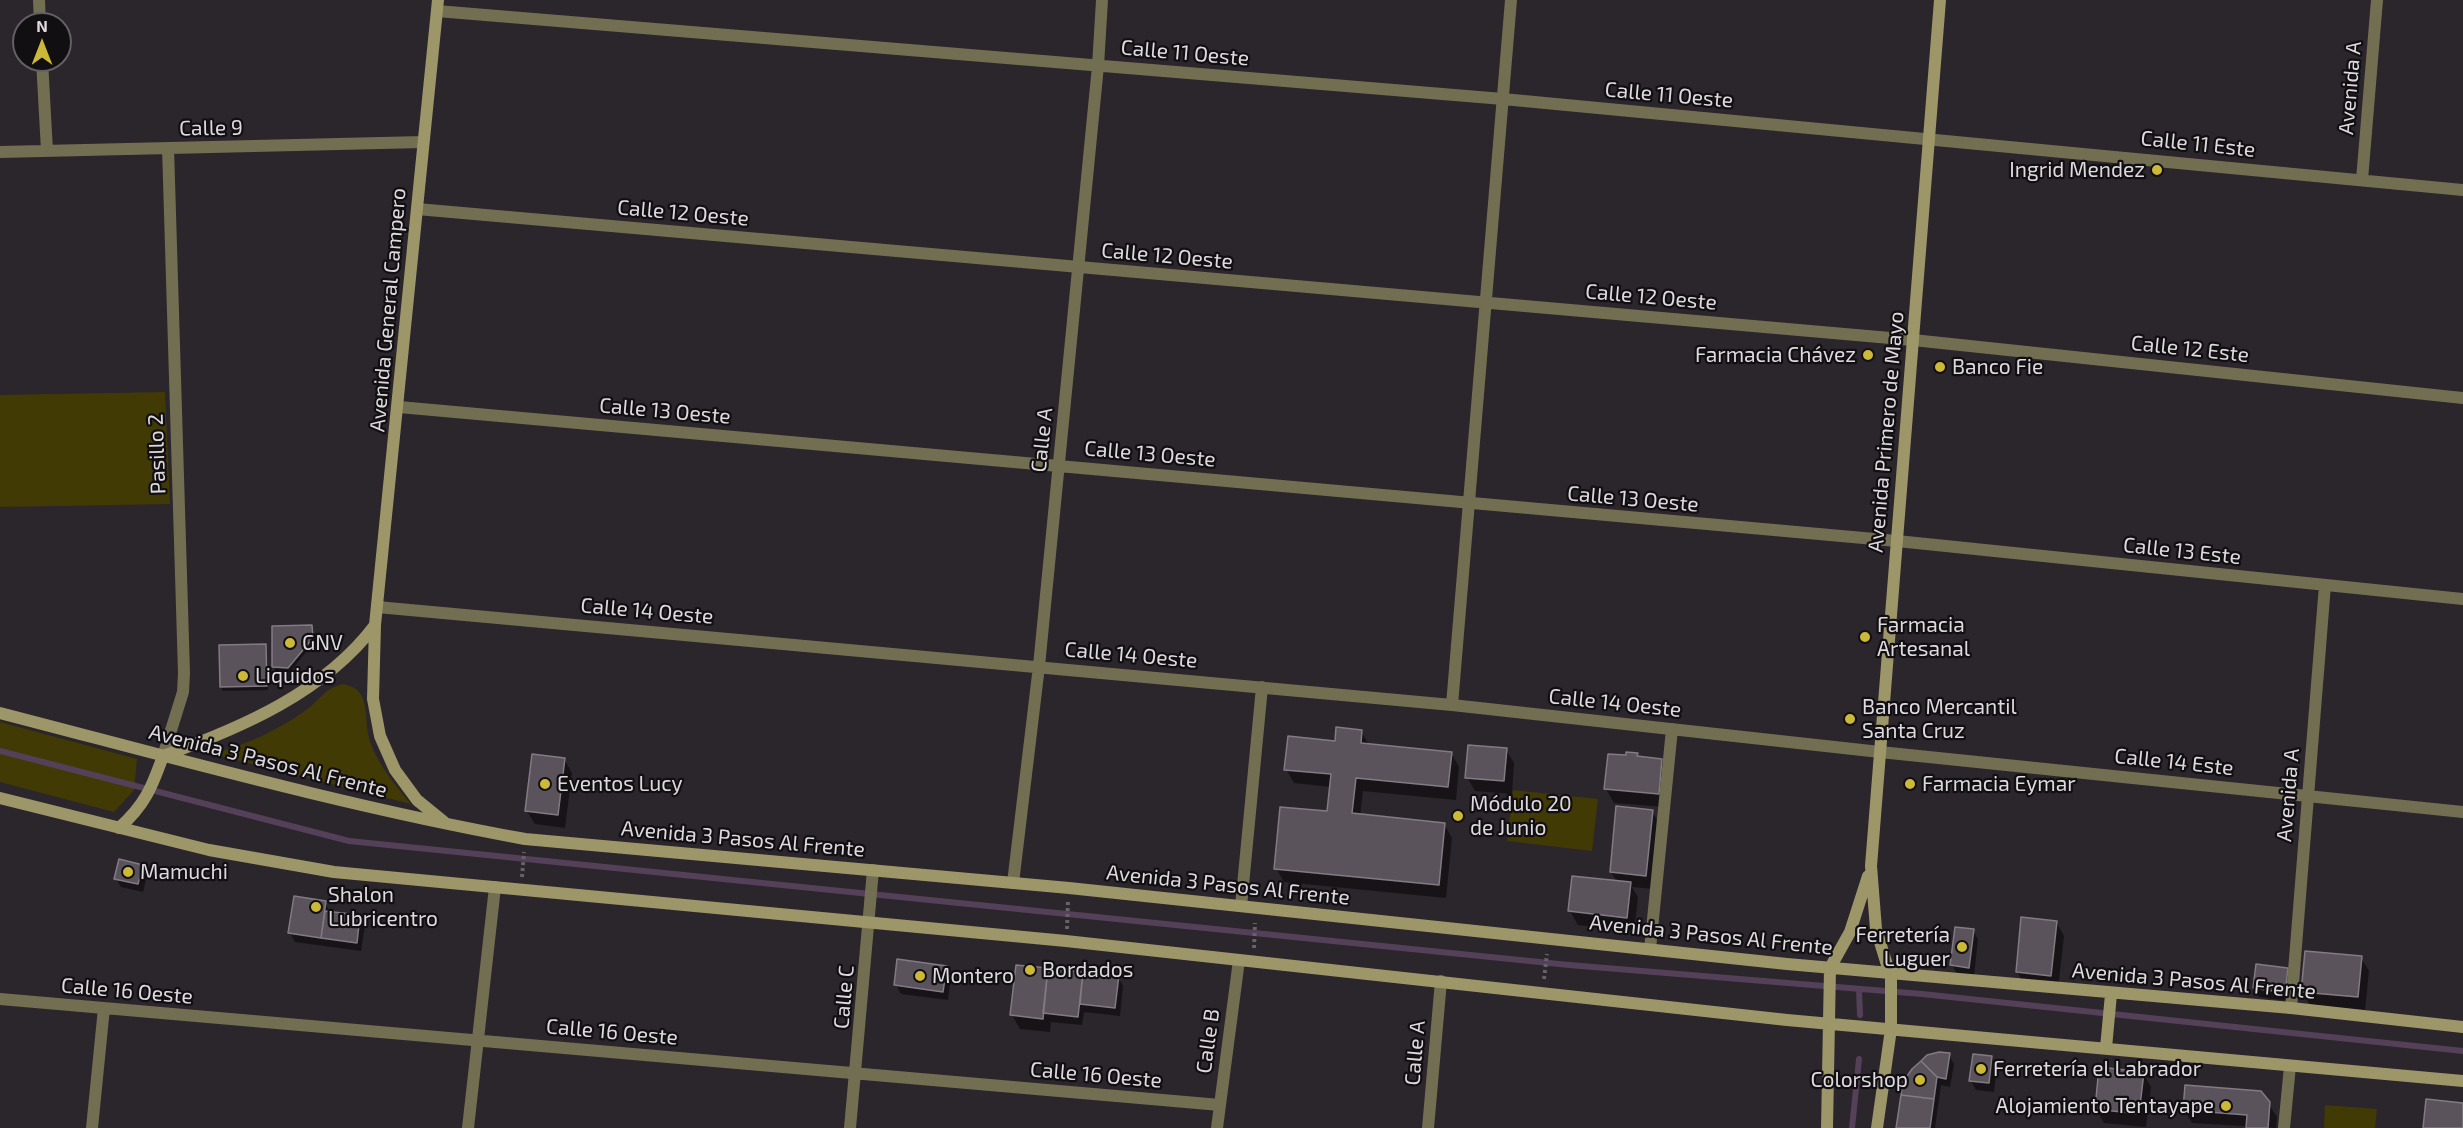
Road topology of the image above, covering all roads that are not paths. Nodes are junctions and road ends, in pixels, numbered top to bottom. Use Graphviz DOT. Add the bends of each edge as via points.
graph roads {
  1 [pos="1102,0"];
  2 [pos="1511,0"];
  3 [pos="1940,0"];
  4 [pos="2377,0"];
  5 [pos="438,6"];
  6 [pos="1098,66"];
  7 [pos="43,72"];
  8 [pos="1503,99"];
  9 [pos="1929,138"];
  10 [pos="423,142"];
  11 [pos="168,148"];
  12 [pos="47,151"];
  13 [pos="0,152"];
  14 [pos="2362,180"];
  15 [pos="2463,190"];
  16 [pos="417,209"];
  17 [pos="1078,268"];
  18 [pos="1486,302"];
  19 [pos="1913,340"];
  20 [pos="2463,398"];
  21 [pos="399,407"];
  22 [pos="1059,466"];
  23 [pos="1469,504"];
  24 [pos="1897,541"];
  25 [pos="2325,585"];
  26 [pos="2463,599"];
  27 [pos="377,607"];
  28 [pos="375,625"];
  29 [pos="1039,666"];
  30 [pos="1262,687"];
  31 [pos="1452,705"];
  32 [pos="0,713"];
  33 [pos="1672,729"];
  34 [pos="1880,752"];
  35 [pos="163,756"];
  36 [pos="2307,795"];
  37 [pos="0,798"];
  38 [pos="2463,812"];
  39 [pos="447,825"];
  40 [pos="119,828"];
  41 [pos="1871,866"];
  42 [pos="873,870"];
  43 [pos="1013,883"];
  44 [pos="495,887"];
  45 [pos="1241,906"];
  46 [pos="870,922"];
  47 [pos="1650,949"];
  48 [pos="1239,960"];
  49 [pos="1830,971"];
  50 [pos="1891,976"];
  51 [pos="1441,981"];
  52 [pos="2110,998"];
  53 [pos="0,999"];
  54 [pos="104,1008"];
  55 [pos="2291,1008"];
  56 [pos="1830,1024"];
  57 [pos="2463,1027"];
  58 [pos="1891,1029"];
  59 [pos="477,1040"];
  60 [pos="2106,1048"];
  61 [pos="2290,1066"];
  62 [pos="857,1074"];
  63 [pos="2463,1082"];
  64 [pos="1220,1105"];
  65 [pos="92,1128"];
  66 [pos="468,1128"];
  67 [pos="850,1128"];
  68 [pos="1217,1128"];
  69 [pos="1428,1128"];
  70 [pos="1827,1128"];
  71 [pos="1877,1128"];
  72 [pos="2284,1128"];
  1 -- 6 [label="street, Calle A"];
  2 -- 8 [label="street"];
  3 -- 9 [label="main road, Avenida Primero de Mayo"];
  4 -- 14 [label="street, Avenida A"];
  5 -- 6 [label="street, Calle 11 Oeste"];
  5 -- 10 [label="main road, Avenida General Campero"];
  6 -- 8 [label="street, Calle 11 Oeste"];
  6 -- 17 [label="street, Calle A"];
  7 -- 12 [label="street"];
  8 -- 9 [label="street, Calle 11 Oeste"];
  8 -- 18 [label="street"];
  9 -- 14 [label="street, Calle 11 Este"];
  9 -- 19 [label="main road, Avenida Primero de Mayo"];
  10 -- 11 [label="street, Calle 9"];
  10 -- 16 [label="main road, Avenida General Campero"];
  11 -- 12 [label="street, Calle 9"];
  11 -- 35 [label="street, Pasillo 2" via="184,673 183,692"];
  12 -- 13 [label="street, Calle 9"];
  14 -- 15 [label="street, Calle 11 Este"];
  16 -- 17 [label="street, Calle 12 Oeste"];
  16 -- 21 [label="main road, Avenida General Campero"];
  17 -- 18 [label="street, Calle 12 Oeste"];
  17 -- 22 [label="street, Calle A"];
  18 -- 19 [label="street, Calle 12 Oeste"];
  18 -- 23 [label="street"];
  19 -- 20 [label="street, Calle 12 Este"];
  19 -- 24 [label="main road, Avenida Primero de Mayo"];
  21 -- 22 [label="street, Calle 13 Oeste"];
  21 -- 27 [label="main road, Avenida General Campero"];
  22 -- 23 [label="street, Calle 13 Oeste"];
  22 -- 29 [label="street, Calle A"];
  23 -- 24 [label="street, Calle 13 Oeste"];
  23 -- 31 [label="street"];
  24 -- 25 [label="street, Calle 13 Este"];
  24 -- 34 [label="main road, Avenida Primero de Mayo"];
  25 -- 26 [label="street, Calle 13 Este"];
  25 -- 36 [label="street, Avenida A"];
  27 -- 28 [label="main road, Avenida General Campero"];
  27 -- 29 [label="street, Calle 14 Oeste"];
  28 -- 35 [label="main road" via="357,649 273,710"];
  28 -- 39 [label="main road, Avenida General Campero" via="374,699 380,735 395,770 417,800"];
  29 -- 30 [label="street, Calle 14 Oeste"];
  29 -- 43 [label="street, Calle A"];
  30 -- 31 [label="street, Calle 14 Oeste"];
  30 -- 45 [label="street"];
  31 -- 33 [label="street, Calle 14 Oeste"];
  32 -- 35 [label="main road, Avenida 3 Pasos Al Frente"];
  33 -- 34 [label="street, Calle 14 Oeste"];
  33 -- 47 [label="street"];
  34 -- 36 [label="street, Calle 14 Este"];
  34 -- 41 [label="main road, Avenida Primero de Mayo"];
  35 -- 39 [label="main road, Avenida 3 Pasos Al Frente"];
  35 -- 40 [label="main road" via="147,798"];
  36 -- 38 [label="street, Calle 14 Este"];
  36 -- 55 [label="street, Avenida A"];
  37 -- 40 [label="main road"];
  39 -- 42 [label="main road, Avenida 3 Pasos Al Frente" via="525,838"];
  40 -- 44 [label="main road" via="209,850 334,872"];
  41 -- 49 [label="main road, Avenida Primero de Mayo" via="1850,932"];
  41 -- 50 [label="main road, Avenida Primero de Mayo" via="1876,929"];
  42 -- 43 [label="main road, Avenida 3 Pasos Al Frente"];
  42 -- 46 [label="street, Calle C"];
  43 -- 45 [label="main road, Avenida 3 Pasos Al Frente"];
  44 -- 46 [label="main road"];
  44 -- 59 [label="street"];
  45 -- 47 [label="main road, Avenida 3 Pasos Al Frente"];
  46 -- 48 [label="main road"];
  46 -- 62 [label="street, Calle C"];
  47 -- 49 [label="main road, Avenida 3 Pasos Al Frente"];
  48 -- 51 [label="main road"];
  48 -- 64 [label="street, Calle B"];
  49 -- 50 [label="main road, Avenida 3 Pasos Al Frente"];
  49 -- 56 [label="main road"];
  50 -- 52 [label="main road, Avenida 3 Pasos Al Frente"];
  50 -- 58 [label="main road, Avenida Primero de Mayo"];
  51 -- 56 [label="main road"];
  51 -- 69 [label="street, Calle A"];
  52 -- 55 [label="main road, Avenida 3 Pasos Al Frente"];
  52 -- 60 [label="main road"];
  53 -- 54 [label="street, Calle 16 Oeste"];
  54 -- 59 [label="street, Calle 16 Oeste"];
  54 -- 65 [label="street"];
  55 -- 57 [label="main road, Avenida 3 Pasos Al Frente"];
  56 -- 58 [label="main road"];
  56 -- 70 [label="main road"];
  58 -- 60 [label="main road"];
  58 -- 71 [label="main road, Avenida Primero de Mayo"];
  59 -- 62 [label="street, Calle 16 Oeste"];
  59 -- 66 [label="street"];
  60 -- 61 [label="main road"];
  61 -- 63 [label="main road"];
  61 -- 72 [label="street"];
  62 -- 64 [label="street, Calle 16 Oeste"];
  62 -- 67 [label="street, Calle C"];
  64 -- 68 [label="street, Calle B"];
}
